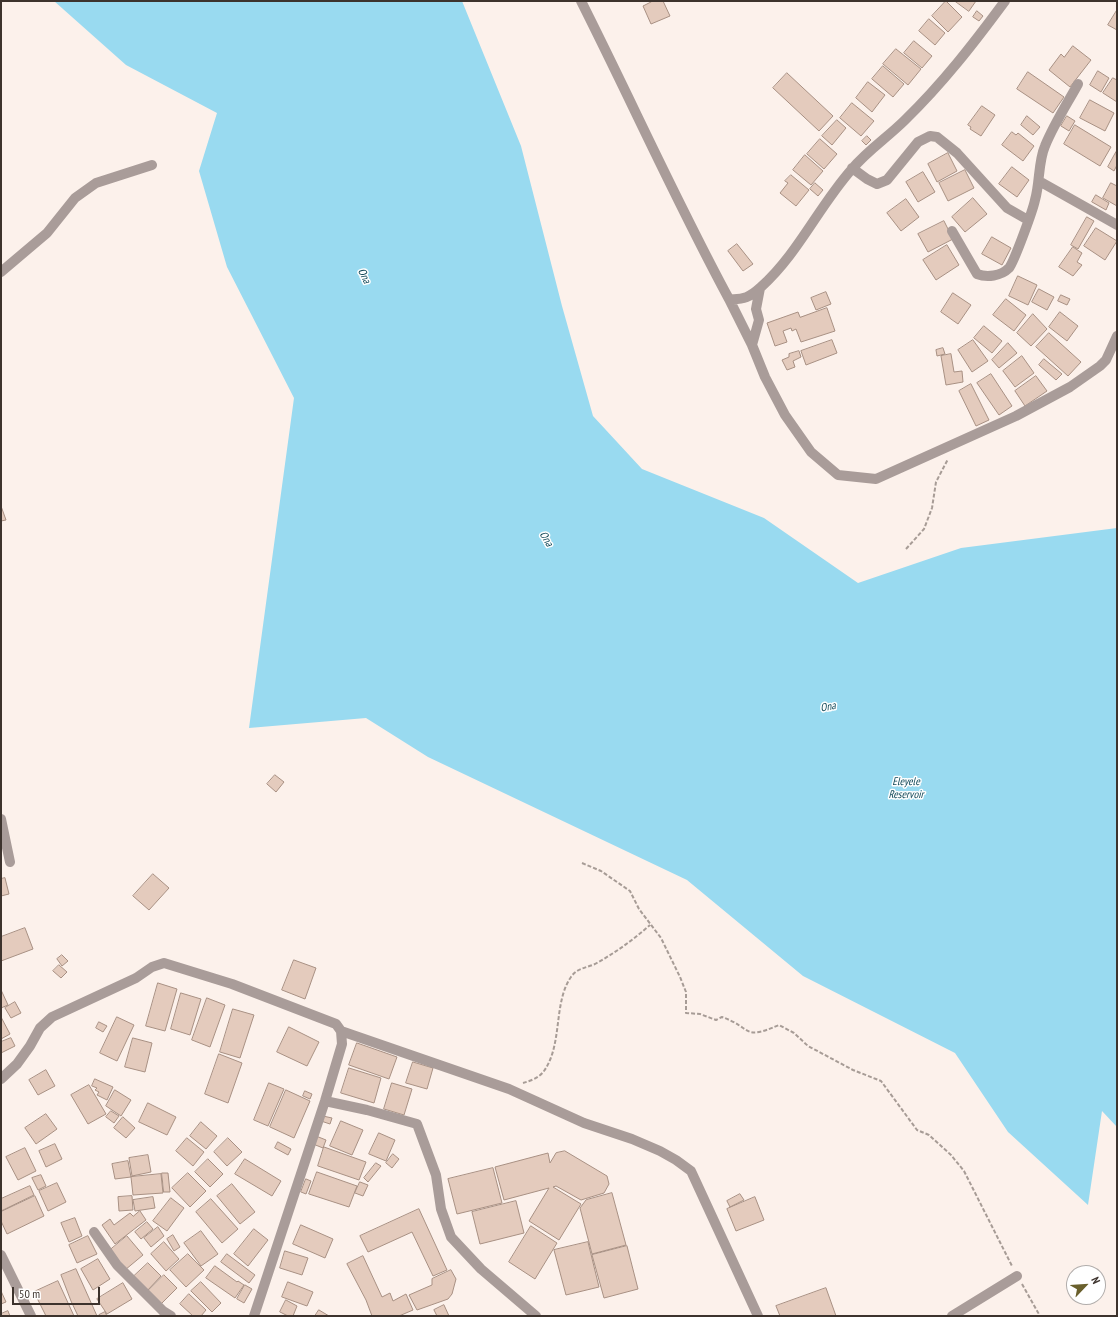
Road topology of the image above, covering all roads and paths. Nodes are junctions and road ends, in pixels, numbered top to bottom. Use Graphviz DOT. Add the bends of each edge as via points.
graph roads {
  1 [pos="580,1"];
  2 [pos="1005,1"];
  3 [pos="1078,84"];
  4 [pos="152,165"];
  5 [pos="852,168"];
  6 [pos="1039,181"];
  7 [pos="1028,220"];
  8 [pos="1117,225"];
  9 [pos="952,230"];
  10 [pos="1,272"];
  11 [pos="760,288"];
  12 [pos="729,299"];
  13 [pos="1117,336"];
  14 [pos="752,345"];
  15 [pos="956,444"];
  16 [pos="906,549"];
  17 [pos="1,819"];
  18 [pos="10,862"];
  19 [pos="582,863"];
  20 [pos="650,925"];
  21 [pos="341,1031"];
  22 [pos="1,1079"];
  23 [pos="509,1089"];
  24 [pos="325,1101"];
  25 [pos="94,1232"];
  26 [pos="1,1255"];
  27 [pos="1017,1276"];
  28 [pos="31,1316"];
  29 [pos="171,1316"];
  30 [pos="254,1316"];
  31 [pos="536,1316"];
  32 [pos="758,1316"];
  33 [pos="952,1316"];
  34 [pos="1040,1316"];
  1 -- 12 [label="street" via="678,202"];
  2 -- 5 [label="street" via="949,73 905,120"];
  3 -- 6 [label="street" via="1044,148"];
  4 -- 10 [label="street" via="96,184 74,198 47,233"];
  5 -- 7 [label="street" via="877,184 887,180 918,142 930,136 937,136 957,153 1007,208"];
  5 -- 11 [label="street" via="793,251"];
  6 -- 7 [label="street"];
  6 -- 8 [label="street"];
  7 -- 9 [label="street" via="1008,268 999,274 985,277 977,274"];
  11 -- 12 [label="street" via="743,300"];
  11 -- 14 [label="street" via="756,309 759,320"];
  12 -- 14 [label="street"];
  13 -- 15 [label="street" via="1106,360 1070,387"];
  14 -- 15 [label="street" via="785,415 811,452 838,475 876,479"];
  15 -- 16 [label="path" via="936,482 932,508 924,530"];
  17 -- 18 [label="street"];
  19 -- 20 [label="path" via="600,871 630,891"];
  20 -- 23 [label="path" via="631,941 593,965 578,970 571,977 563,994 552,1053 544,1071 535,1079"];
  20 -- 27 [label="path" via="661,938 680,977 686,992 686,1013 700,1014 716,1020 722,1017 750,1033 760,1034 779,1025 794,1033 808,1046 853,1070 881,1081 917,1130 929,1135 964,1171"];
  21 -- 22 [label="street" via="336,1024 232,984 164,963 52,1017 40,1028 17,1064"];
  21 -- 23 [label="street"];
  21 -- 24 [label="street" via="342,1044"];
  23 -- 32 [label="street" via="584,1123 660,1151 691,1171"];
  24 -- 30 [label="street"];
  24 -- 31 [label="street" via="417,1124 436,1175 441,1208 451,1237 481,1269"];
  25 -- 29 [label="street" via="117,1265"];
  26 -- 28 [label="street"];
  27 -- 33 [label="street"];
  27 -- 34 [label="path"];
}
